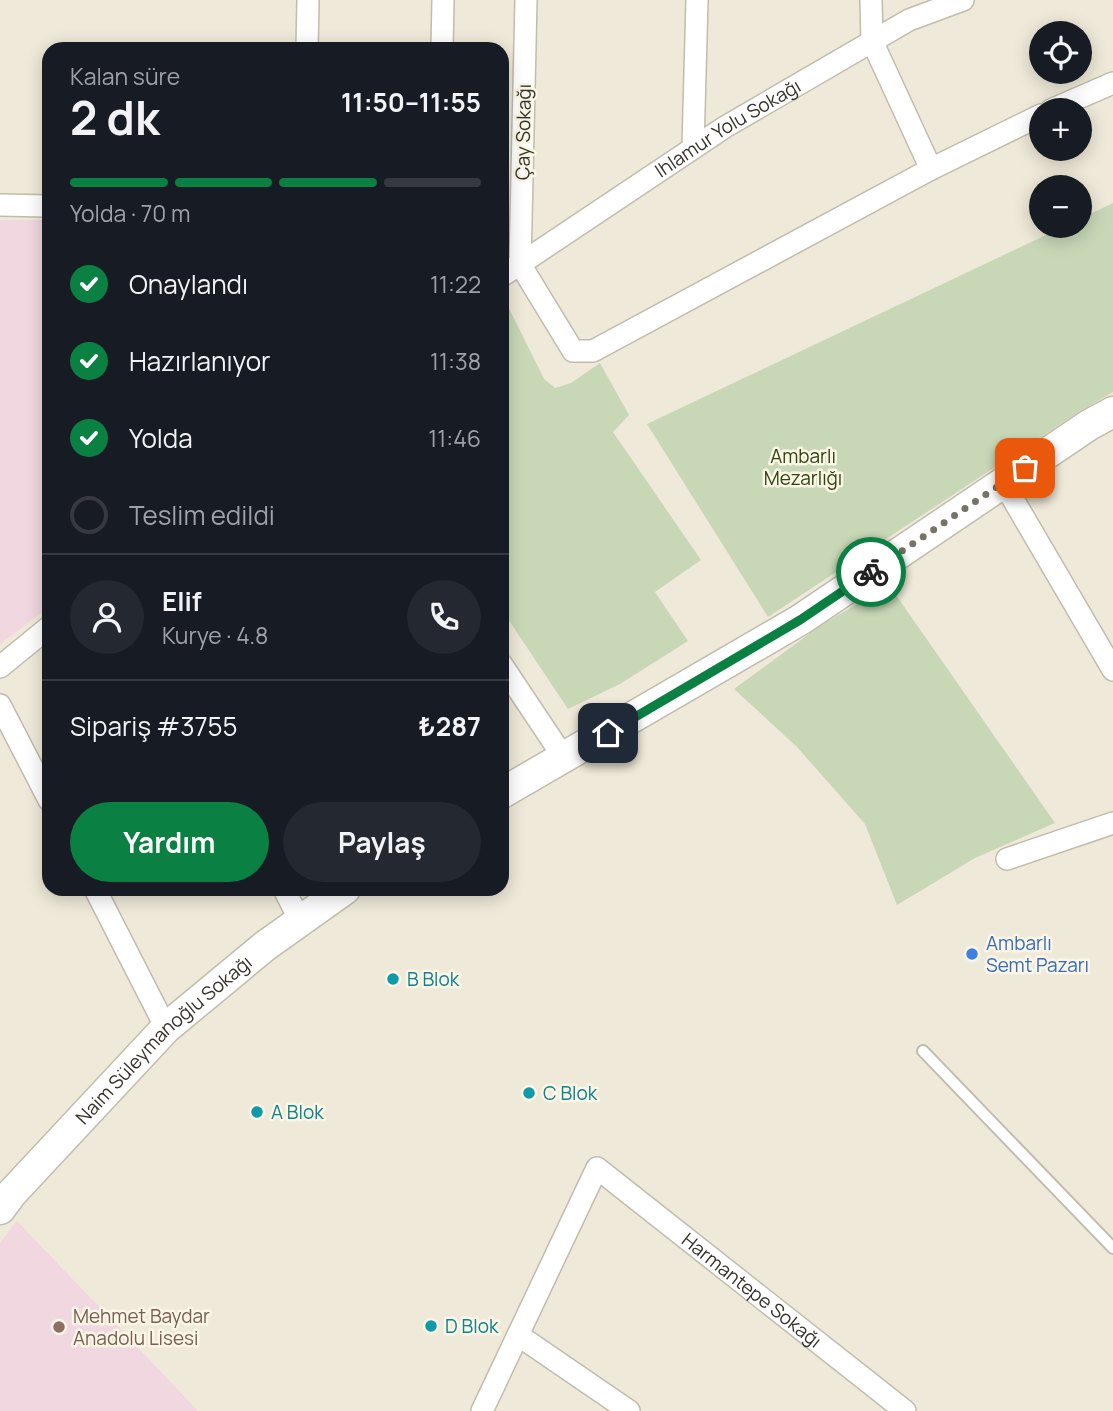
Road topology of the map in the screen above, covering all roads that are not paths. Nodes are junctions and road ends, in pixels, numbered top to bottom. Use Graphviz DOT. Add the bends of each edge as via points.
graph roads {
  1 [pos="307,0"];
  2 [pos="443,0"];
  3 [pos="526,0"];
  4 [pos="697,0"];
  5 [pos="871,0"];
  6 [pos="963,0"];
  7 [pos="872,41"];
  8 [pos="307,42"];
  9 [pos="442,42"];
  10 [pos="1113,83"];
  11 [pos="1079,98"];
  12 [pos="1029,121"];
  13 [pos="694,147"];
  14 [pos="931,169"];
  15 [pos="0,205"];
  16 [pos="42,206"];
  17 [pos="511,270"];
  18 [pos="1113,412"];
  19 [pos="1003,482"];
  20 [pos="42,633"];
  21 [pos="0,667"];
  22 [pos="1113,670"];
  23 [pos="509,676"];
  24 [pos="0,705"];
  25 [pos="564,758"];
  26 [pos="42,786"];
  27 [pos="509,789"];
  28 [pos="1113,823"];
  29 [pos="1007,859"];
  30 [pos="99,896"];
  31 [pos="288,896"];
  32 [pos="335,896"];
  33 [pos="300,921"];
  34 [pos="166,1028"];
  35 [pos="923,1051"];
  36 [pos="0,1209"];
  37 [pos="1113,1248"];
  38 [pos="518,1335"];
  39 [pos="482,1411"];
  40 [pos="629,1411"];
  41 [pos="905,1411"];
  1 -- 8 [label="street"];
  2 -- 9 [label="street"];
  3 -- 17 [label="street, Çay Sokağı"];
  4 -- 13 [label="street"];
  5 -- 7 [label="street"];
  6 -- 7 [label="street, Ihlamur Yolu Sokağı" via="909,20"];
  7 -- 13 [label="street, Ihlamur Yolu Sokağı"];
  7 -- 14 [label="street"];
  10 -- 11 [label="street"];
  12 -- 14 [label="street"];
  13 -- 17 [label="street, Ihlamur Yolu Sokağı"];
  14 -- 17 [label="street" via="593,351 573,351"];
  15 -- 16 [label="street"];
  18 -- 19 [label="main road"];
  19 -- 22 [label="street"];
  19 -- 25 [label="main road" via="800,620"];
  20 -- 21 [label="street"];
  23 -- 25 [label="street"];
  24 -- 26 [label="street"];
  25 -- 27 [label="main road"];
  28 -- 29 [label="street"];
  30 -- 34 [label="street"];
  31 -- 33 [label="street"];
  32 -- 33 [label="main road, Naim Süleymanoğlu Sokağı"];
  33 -- 34 [label="main road, Naim Süleymanoğlu Sokağı"];
  34 -- 36 [label="main road, Naim Süleymanoğlu Sokağı"];
  35 -- 37 [label="lane"];
  38 -- 39 [label="street"];
  38 -- 40 [label="street"];
  38 -- 41 [label="street, Harmantepe Sokağı" via="597,1168"];
}
